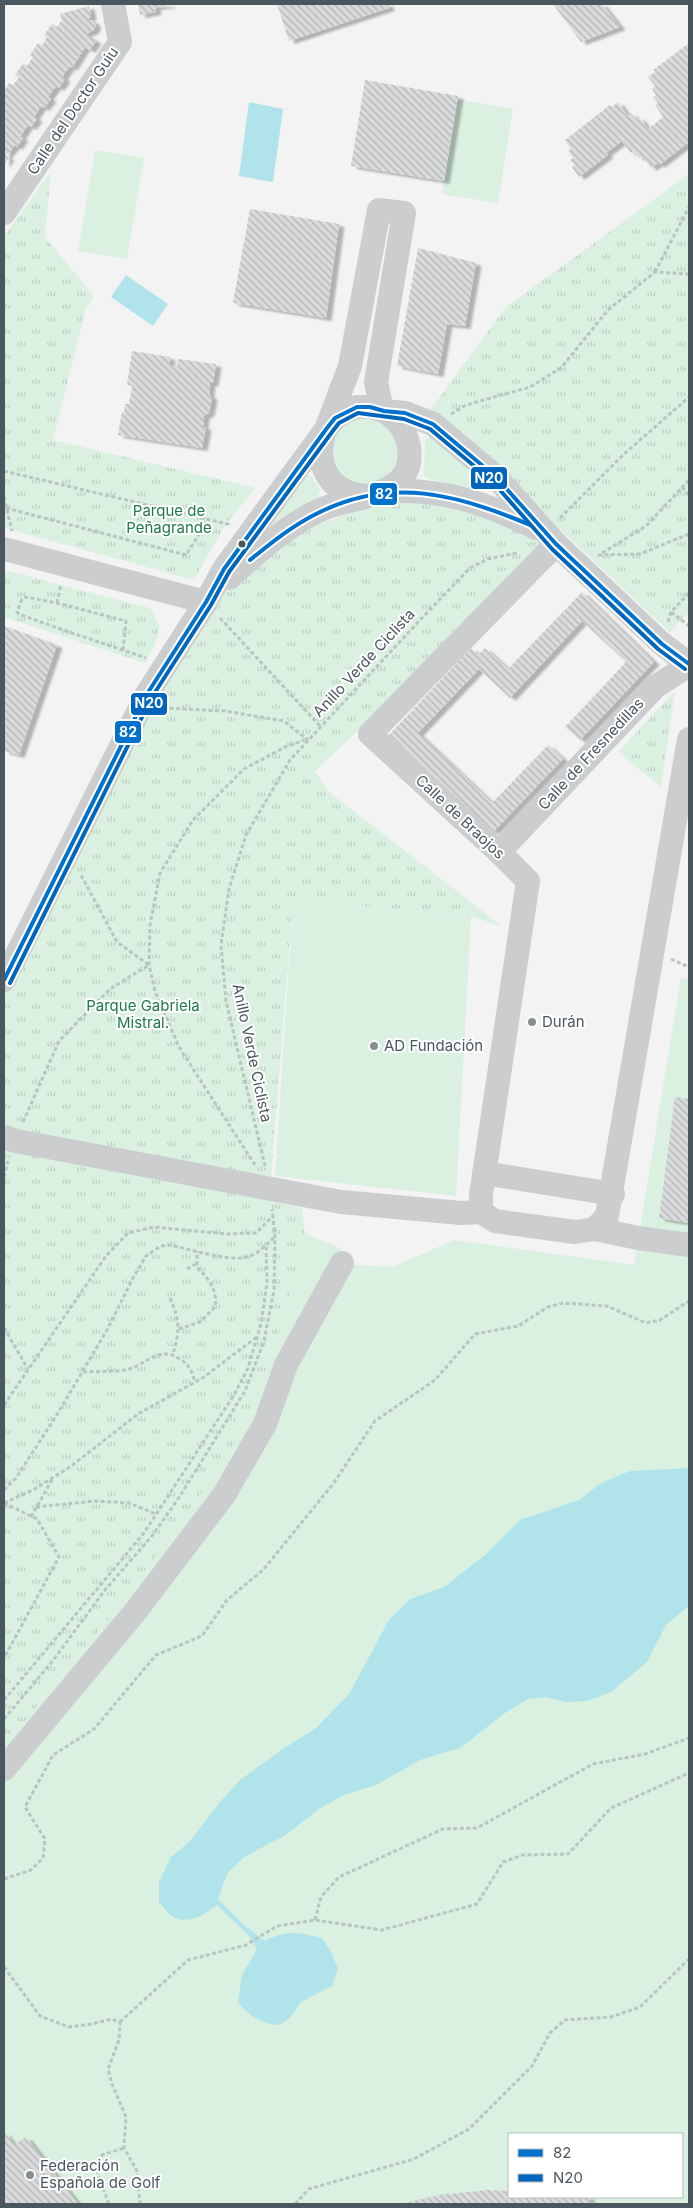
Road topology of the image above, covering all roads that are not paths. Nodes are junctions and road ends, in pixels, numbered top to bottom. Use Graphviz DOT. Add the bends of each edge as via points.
graph roads {
  1 [pos="113,4"];
  2 [pos="4,213"];
  3 [pos="383,411"];
  4 [pos="326,430"];
  5 [pos="376,493"];
  6 [pos="550,538"];
  7 [pos="11,551"];
  8 [pos="208,598"];
  9 [pos="689,664"];
  10 [pos="689,739"];
  11 [pos="499,852"];
  12 [pos="4,980"];
  13 [pos="10,1139"];
  14 [pos="484,1173"];
  15 [pos="613,1194"];
  16 [pos="480,1212"];
  17 [pos="595,1229"];
  18 [pos="689,1245"];
  19 [pos="342,1263"];
  20 [pos="4,1769"];
  1 -- 2 [label="street, Calle del Doctor Guiu" via="120,42"];
  3 -- 4 [label="street" via="357,407 335,418"];
  3 -- 4 [label="street" via="376,382 404,213 379,210 350,366"];
  3 -- 5 [label="street" via="402,427 410,451 403,475 395,484"];
  3 -- 6 [label="street" via="405,413 433,424 496,477"];
  4 -- 5 [label="street" via="320,455 328,476 345,491"];
  4 -- 8 [label="street" via="242,542"];
  5 -- 6 [label="street" via="411,490 476,501 505,512"];
  5 -- 8 [label="street" via="320,510 271,540"];
  6 -- 9 [label="street" via="662,644"];
  6 -- 11 [label="street, Calle de Braojos" via="370,734"];
  7 -- 8 [label="street"];
  8 -- 12 [label="street" via="140,708"];
  9 -- 11 [label="street, Calle de Fresnedillas" via="655,687"];
  10 -- 15 [label="street"];
  11 -- 14 [label="street, Calle de Braojos" via="528,881"];
  13 -- 16 [label="street" via="341,1202 461,1214"];
  14 -- 15 [label="street"];
  14 -- 16 [label="street, Calle de Braojos"];
  15 -- 17 [label="street" via="607,1216"];
  16 -- 17 [label="street" via="495,1220 566,1231"];
  17 -- 18 [label="street"];
  19 -- 20 [label="street" via="286,1365 265,1424 224,1494 135,1612"];
}
